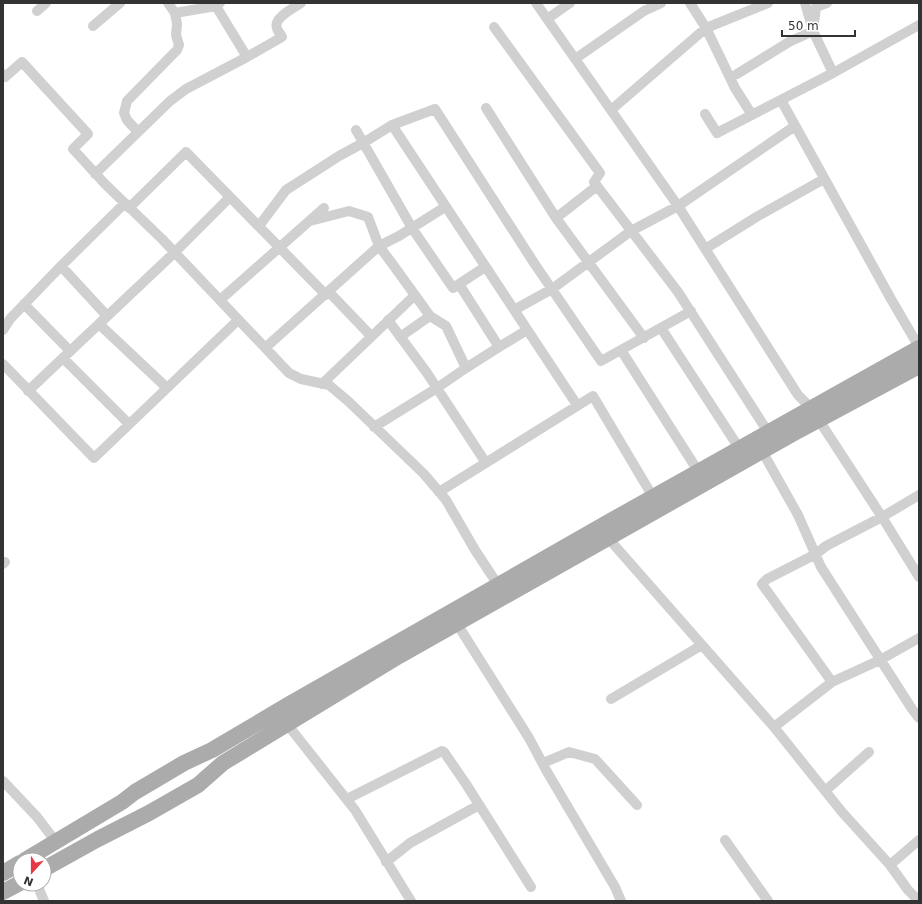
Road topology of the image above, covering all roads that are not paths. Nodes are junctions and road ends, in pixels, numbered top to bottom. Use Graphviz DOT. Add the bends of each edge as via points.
graph roads {
  1 [pos="46,3"];
  2 [pos="120,3"];
  3 [pos="168,3"];
  4 [pos="300,3"];
  5 [pos="536,3"];
  6 [pos="570,3"];
  7 [pos="661,3"];
  8 [pos="690,3"];
  9 [pos="768,3"];
  10 [pos="804,3"];
  11 [pos="827,3"];
  12 [pos="216,4"];
  13 [pos="37,11"];
  14 [pos="175,13"];
  15 [pos="547,19"];
  16 [pos="919,25"];
  17 [pos="93,26"];
  18 [pos="494,27"];
  19 [pos="706,28"];
  20 [pos="813,31"];
  21 [pos="247,57"];
  22 [pos="575,59"];
  23 [pos="833,73"];
  24 [pos="3,74"];
  25 [pos="738,74"];
  26 [pos="781,100"];
  27 [pos="486,108"];
  28 [pos="611,110"];
  29 [pos="704,114"];
  30 [pos="752,115"];
  31 [pos="392,125"];
  32 [pos="795,126"];
  33 [pos="356,130"];
  34 [pos="138,132"];
  35 [pos="363,143"];
  36 [pos="95,174"];
  37 [pos="824,179"];
  38 [pos="597,186"];
  39 [pos="230,197"];
  40 [pos="127,206"];
  41 [pos="678,206"];
  42 [pos="445,207"];
  43 [pos="324,208"];
  44 [pos="556,218"];
  45 [pos="310,221"];
  46 [pos="259,226"];
  47 [pos="412,228"];
  48 [pos="631,231"];
  49 [pos="379,246"];
  50 [pos="280,247"];
  51 [pos="705,248"];
  52 [pos="175,252"];
  53 [pos="588,262"];
  54 [pos="61,266"];
  55 [pos="485,267"];
  56 [pos="459,284"];
  57 [pos="552,289"];
  58 [pos="328,293"];
  59 [pos="415,295"];
  60 [pos="220,300"];
  61 [pos="24,304"];
  62 [pos="514,310"];
  63 [pos="691,311"];
  64 [pos="107,316"];
  65 [pos="430,316"];
  66 [pos="238,320"];
  67 [pos="388,320"];
  68 [pos="99,324"];
  69 [pos="661,328"];
  70 [pos="3,330"];
  71 [pos="527,330"];
  72 [pos="371,336"];
  73 [pos="400,337"];
  74 [pos="644,338"];
  75 [pos="499,347"];
  76 [pos="265,348"];
  77 [pos="919,348"];
  78 [pos="621,350"];
  79 [pos="70,351"];
  80 [pos="63,358"];
  81 [pos="3,364"];
  82 [pos="919,366"];
  83 [pos="466,368"];
  84 [pos="322,384"];
  85 [pos="167,388"];
  86 [pos="437,388"];
  87 [pos="28,391"];
  88 [pos="577,406"];
  89 [pos="814,414"];
  90 [pos="129,424"];
  91 [pos="374,427"];
  92 [pos="768,432"];
  93 [pos="739,448"];
  94 [pos="762,451"];
  95 [pos="486,463"];
  96 [pos="698,471"];
  97 [pos="439,492"];
  98 [pos="919,495"];
  99 [pos="653,497"];
  100 [pos="882,517"];
  101 [pos="608,538"];
  102 [pos="816,554"];
  103 [pos="919,577"];
  104 [pos="498,585"];
  105 [pos="453,618"];
  106 [pos="919,638"];
  107 [pos="702,645"];
  108 [pos="880,660"];
  109 [pos="832,682"];
  110 [pos="611,700"];
  111 [pos="919,718"];
  112 [pos="287,724"];
  113 [pos="774,727"];
  114 [pos="869,752"];
  115 [pos="543,763"];
  116 [pos="3,781"];
  117 [pos="826,791"];
  118 [pos="347,799"];
  119 [pos="479,805"];
  120 [pos="637,805"];
  121 [pos="725,840"];
  122 [pos="919,840"];
  123 [pos="56,842"];
  124 [pos="42,852"];
  125 [pos="386,862"];
  126 [pos="52,865"];
  127 [pos="890,865"];
  128 [pos="12,868"];
  129 [pos="3,873"];
  130 [pos="12,887"];
  131 [pos="531,887"];
  132 [pos="3,892"];
  133 [pos="411,901"];
  134 [pos="621,901"];
  135 [pos="768,901"];
  136 [pos="919,901"];
  1 -- 13 [label="street"];
  2 -- 17 [label="street"];
  3 -- 14 [label="street"];
  4 -- 21 [label="street" via="278,20 276,28 282,37"];
  5 -- 15 [label="street"];
  6 -- 15 [label="street"];
  7 -- 22 [label="street" via="644,11"];
  8 -- 19 [label="street"];
  9 -- 19 [label="street"];
  10 -- 20 [label="street"];
  11 -- 20 [label="street" via="816,7"];
  12 -- 14 [label="street"];
  12 -- 21 [label="street"];
  14 -- 34 [label="street" via="176,35 180,45 127,101 124,113"];
  15 -- 22 [label="street"];
  16 -- 23 [label="street"];
  18 -- 38 [label="street" via="600,173 594,182"];
  19 -- 28 [label="street"];
  19 -- 30 [label="street" via="735,88"];
  20 -- 23 [label="street"];
  20 -- 25 [label="street" via="789,42"];
  21 -- 34 [label="street" via="170,101"];
  22 -- 28 [label="street"];
  23 -- 26 [label="street"];
  24 -- 36 [label="street" via="5,77 22,62 88,134 72,149"];
  26 -- 30 [label="street"];
  26 -- 32 [label="street"];
  27 -- 44 [label="street"];
  28 -- 41 [label="street"];
  29 -- 30 [label="street" via="717,133"];
  31 -- 35 [label="street"];
  31 -- 42 [label="street"];
  31 -- 57 [label="street" via="435,109"];
  32 -- 37 [label="street"];
  32 -- 41 [label="street"];
  33 -- 35 [label="street"];
  34 -- 36 [label="street"];
  35 -- 46 [label="street" via="286,190"];
  35 -- 47 [label="street"];
  36 -- 40 [label="street"];
  37 -- 51 [label="street"];
  37 -- 77 [label="street"];
  38 -- 44 [label="street"];
  38 -- 48 [label="street"];
  39 -- 40 [label="street" via="186,152"];
  39 -- 46 [label="street"];
  39 -- 52 [label="street"];
  40 -- 52 [label="street"];
  40 -- 54 [label="street"];
  41 -- 48 [label="street"];
  41 -- 51 [label="street"];
  42 -- 47 [label="street"];
  42 -- 55 [label="street"];
  43 -- 45 [label="street"];
  44 -- 53 [label="street"];
  45 -- 49 [label="street" via="349,211 368,217"];
  45 -- 50 [label="street"];
  46 -- 50 [label="street"];
  47 -- 49 [label="street"];
  47 -- 56 [label="street" via="453,288"];
  48 -- 53 [label="street"];
  48 -- 63 [label="street"];
  49 -- 58 [label="street"];
  49 -- 59 [label="street"];
  50 -- 58 [label="street"];
  50 -- 60 [label="street"];
  51 -- 89 [label="street" via="798,395"];
  52 -- 60 [label="street"];
  52 -- 64 [label="street"];
  53 -- 57 [label="street"];
  53 -- 74 [label="street"];
  54 -- 61 [label="street"];
  54 -- 64 [label="street"];
  55 -- 56 [label="street"];
  55 -- 62 [label="street"];
  56 -- 75 [label="street"];
  57 -- 62 [label="street"];
  57 -- 78 [label="street" via="601,361"];
  58 -- 72 [label="street"];
  58 -- 76 [label="street"];
  59 -- 65 [label="street"];
  59 -- 67 [label="street"];
  60 -- 66 [label="street"];
  61 -- 70 [label="street"];
  61 -- 79 [label="street"];
  62 -- 71 [label="street"];
  63 -- 69 [label="street"];
  63 -- 92 [label="street"];
  64 -- 68 [label="street"];
  65 -- 73 [label="street"];
  65 -- 83 [label="street" via="446,326"];
  66 -- 76 [label="street"];
  66 -- 85 [label="street"];
  67 -- 72 [label="street"];
  67 -- 73 [label="street"];
  68 -- 79 [label="street"];
  68 -- 85 [label="street"];
  69 -- 74 [label="street"];
  69 -- 93 [label="street"];
  71 -- 75 [label="street"];
  71 -- 88 [label="street"];
  72 -- 84 [label="street"];
  73 -- 86 [label="street"];
  74 -- 78 [label="street"];
  75 -- 83 [label="street"];
  76 -- 84 [label="street" via="289,373"];
  77 -- 89 [label="main road"];
  78 -- 96 [label="street"];
  79 -- 80 [label="street"];
  80 -- 87 [label="street"];
  80 -- 90 [label="street"];
  81 -- 87 [label="street"];
  82 -- 89 [label="main road"];
  83 -- 86 [label="street"];
  84 -- 91 [label="street" via="329,385"];
  85 -- 90 [label="street"];
  86 -- 91 [label="street"];
  86 -- 95 [label="street"];
  87 -- 90 [label="street" via="94,458"];
  88 -- 95 [label="street"];
  88 -- 99 [label="street" via="594,396"];
  89 -- 92 [label="main road"];
  89 -- 94 [label="main road"];
  89 -- 100 [label="street"];
  91 -- 97 [label="street" via="424,474"];
  92 -- 93 [label="main road"];
  93 -- 96 [label="main road"];
  94 -- 101 [label="main road"];
  94 -- 102 [label="street" via="798,515"];
  95 -- 97 [label="street"];
  96 -- 99 [label="main road"];
  97 -- 104 [label="street"];
  98 -- 100 [label="street"];
  99 -- 104 [label="main road"];
  100 -- 102 [label="street" via="826,546"];
  100 -- 103 [label="street"];
  101 -- 105 [label="main road"];
  101 -- 107 [label="street"];
  102 -- 108 [label="street" via="821,567"];
  102 -- 109 [label="street" via="762,584"];
  104 -- 105 [label="main road"];
  105 -- 112 [label="main road" via="399,656"];
  105 -- 115 [label="street"];
  105 -- 123 [label="main road" via="184,763"];
  106 -- 108 [label="street"];
  107 -- 110 [label="street"];
  107 -- 113 [label="street"];
  108 -- 109 [label="street"];
  108 -- 111 [label="street"];
  109 -- 113 [label="street"];
  112 -- 118 [label="street"];
  112 -- 126 [label="main road" via="223,763 198,785"];
  113 -- 117 [label="street"];
  114 -- 117 [label="street"];
  115 -- 120 [label="street" via="569,752 595,759"];
  115 -- 134 [label="street"];
  116 -- 123 [label="street" via="37,817"];
  117 -- 127 [label="street"];
  118 -- 119 [label="street" via="442,751"];
  118 -- 125 [label="street"];
  119 -- 125 [label="street" via="410,843"];
  119 -- 131 [label="street"];
  121 -- 135 [label="street"];
  122 -- 127 [label="street"];
  123 -- 124 [label="main road"];
  125 -- 133 [label="street"];
  127 -- 136 [label="street"];
  128 -- 129 [label="main road"];
  130 -- 132 [label="main road"];
}
